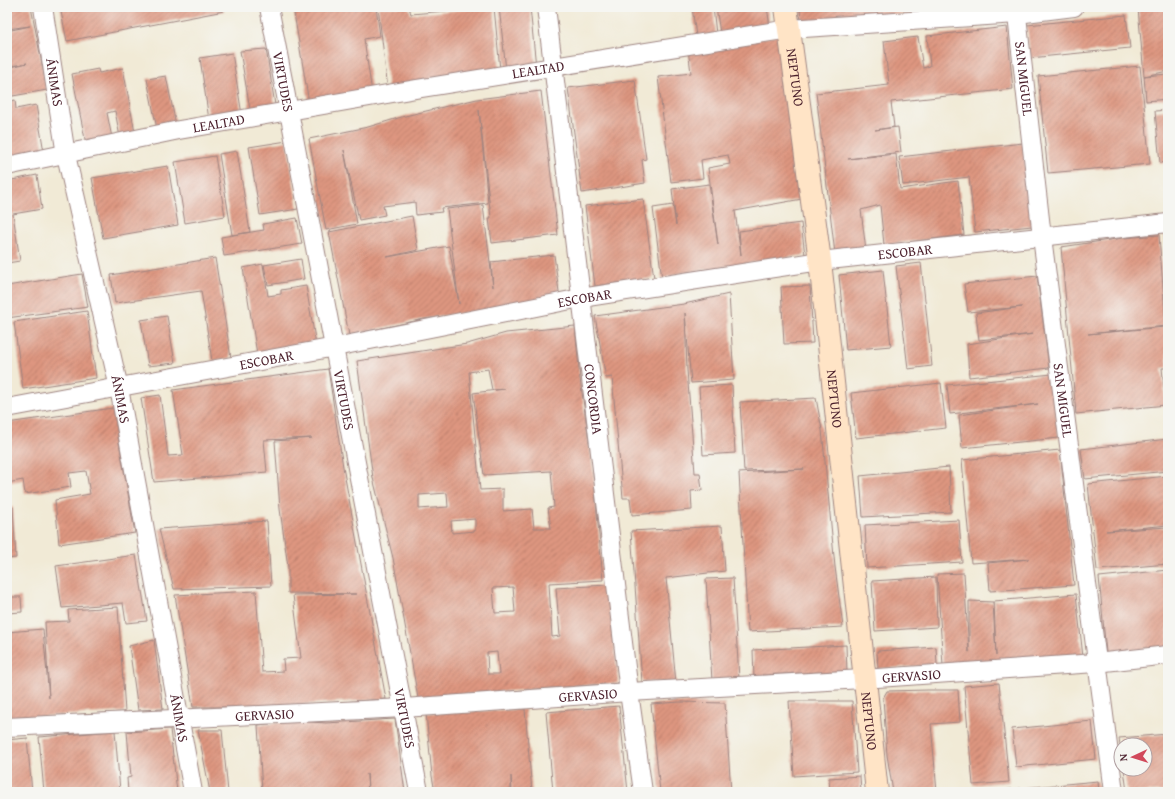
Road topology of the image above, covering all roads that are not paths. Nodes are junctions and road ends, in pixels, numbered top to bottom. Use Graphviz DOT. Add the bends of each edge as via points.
graph roads {
  1 [pos="43,7"];
  2 [pos="269,7"];
  3 [pos="546,7"];
  4 [pos="786,7"];
  5 [pos="1074,7"];
  6 [pos="1016,11"];
  7 [pos="789,29"];
  8 [pos="552,67"];
  9 [pos="290,112"];
  10 [pos="66,155"];
  11 [pos="7,166"];
  12 [pos="1168,224"];
  13 [pos="1042,237"];
  14 [pos="820,261"];
  15 [pos="581,298"];
  16 [pos="335,347"];
  17 [pos="119,388"];
  18 [pos="7,408"];
  19 [pos="1168,655"];
  20 [pos="1096,662"];
  21 [pos="863,679"];
  22 [pos="629,692"];
  23 [pos="404,708"];
  24 [pos="179,720"];
  25 [pos="7,727"];
  26 [pos="192,792"];
  27 [pos="419,792"];
  28 [pos="643,792"];
  29 [pos="877,792"];
  30 [pos="1114,792"];
  1 -- 10 [label="street, ÁNIMAS"];
  2 -- 9 [label="street, VIRTUDES"];
  3 -- 8 [label="street, CONCORDIA"];
  4 -- 7 [label="street, NEPTUNO"];
  5 -- 6 [label="street, LEALTAD"];
  6 -- 7 [label="street, LEALTAD"];
  6 -- 13 [label="street, SAN MIGUEL"];
  7 -- 8 [label="street, LEALTAD"];
  7 -- 14 [label="street, NEPTUNO"];
  8 -- 9 [label="street, LEALTAD"];
  8 -- 15 [label="street, CONCORDIA"];
  9 -- 10 [label="street, LEALTAD" via="179,130"];
  9 -- 16 [label="street, VIRTUDES"];
  10 -- 11 [label="street, LEALTAD"];
  10 -- 17 [label="street, ÁNIMAS"];
  12 -- 13 [label="street, ESCOBAR"];
  13 -- 14 [label="street, ESCOBAR"];
  13 -- 20 [label="street, SAN MIGUEL"];
  14 -- 15 [label="street, ESCOBAR"];
  14 -- 21 [label="street, NEPTUNO"];
  15 -- 16 [label="street, ESCOBAR"];
  15 -- 22 [label="street, CONCORDIA"];
  16 -- 17 [label="street, ESCOBAR"];
  16 -- 23 [label="street, VIRTUDES"];
  17 -- 18 [label="street, ESCOBAR"];
  17 -- 24 [label="street, ÁNIMAS"];
  19 -- 20 [label="street, GERVASIO"];
  20 -- 21 [label="street, GERVASIO"];
  20 -- 30 [label="street, SAN MIGUEL"];
  21 -- 22 [label="street, GERVASIO"];
  21 -- 29 [label="street, NEPTUNO"];
  22 -- 23 [label="street, GERVASIO"];
  22 -- 28 [label="street, CONCORDIA"];
  23 -- 24 [label="street, GERVASIO"];
  23 -- 27 [label="street, VIRTUDES"];
  24 -- 25 [label="street, GERVASIO"];
  24 -- 26 [label="street, ÁNIMAS"];
}
